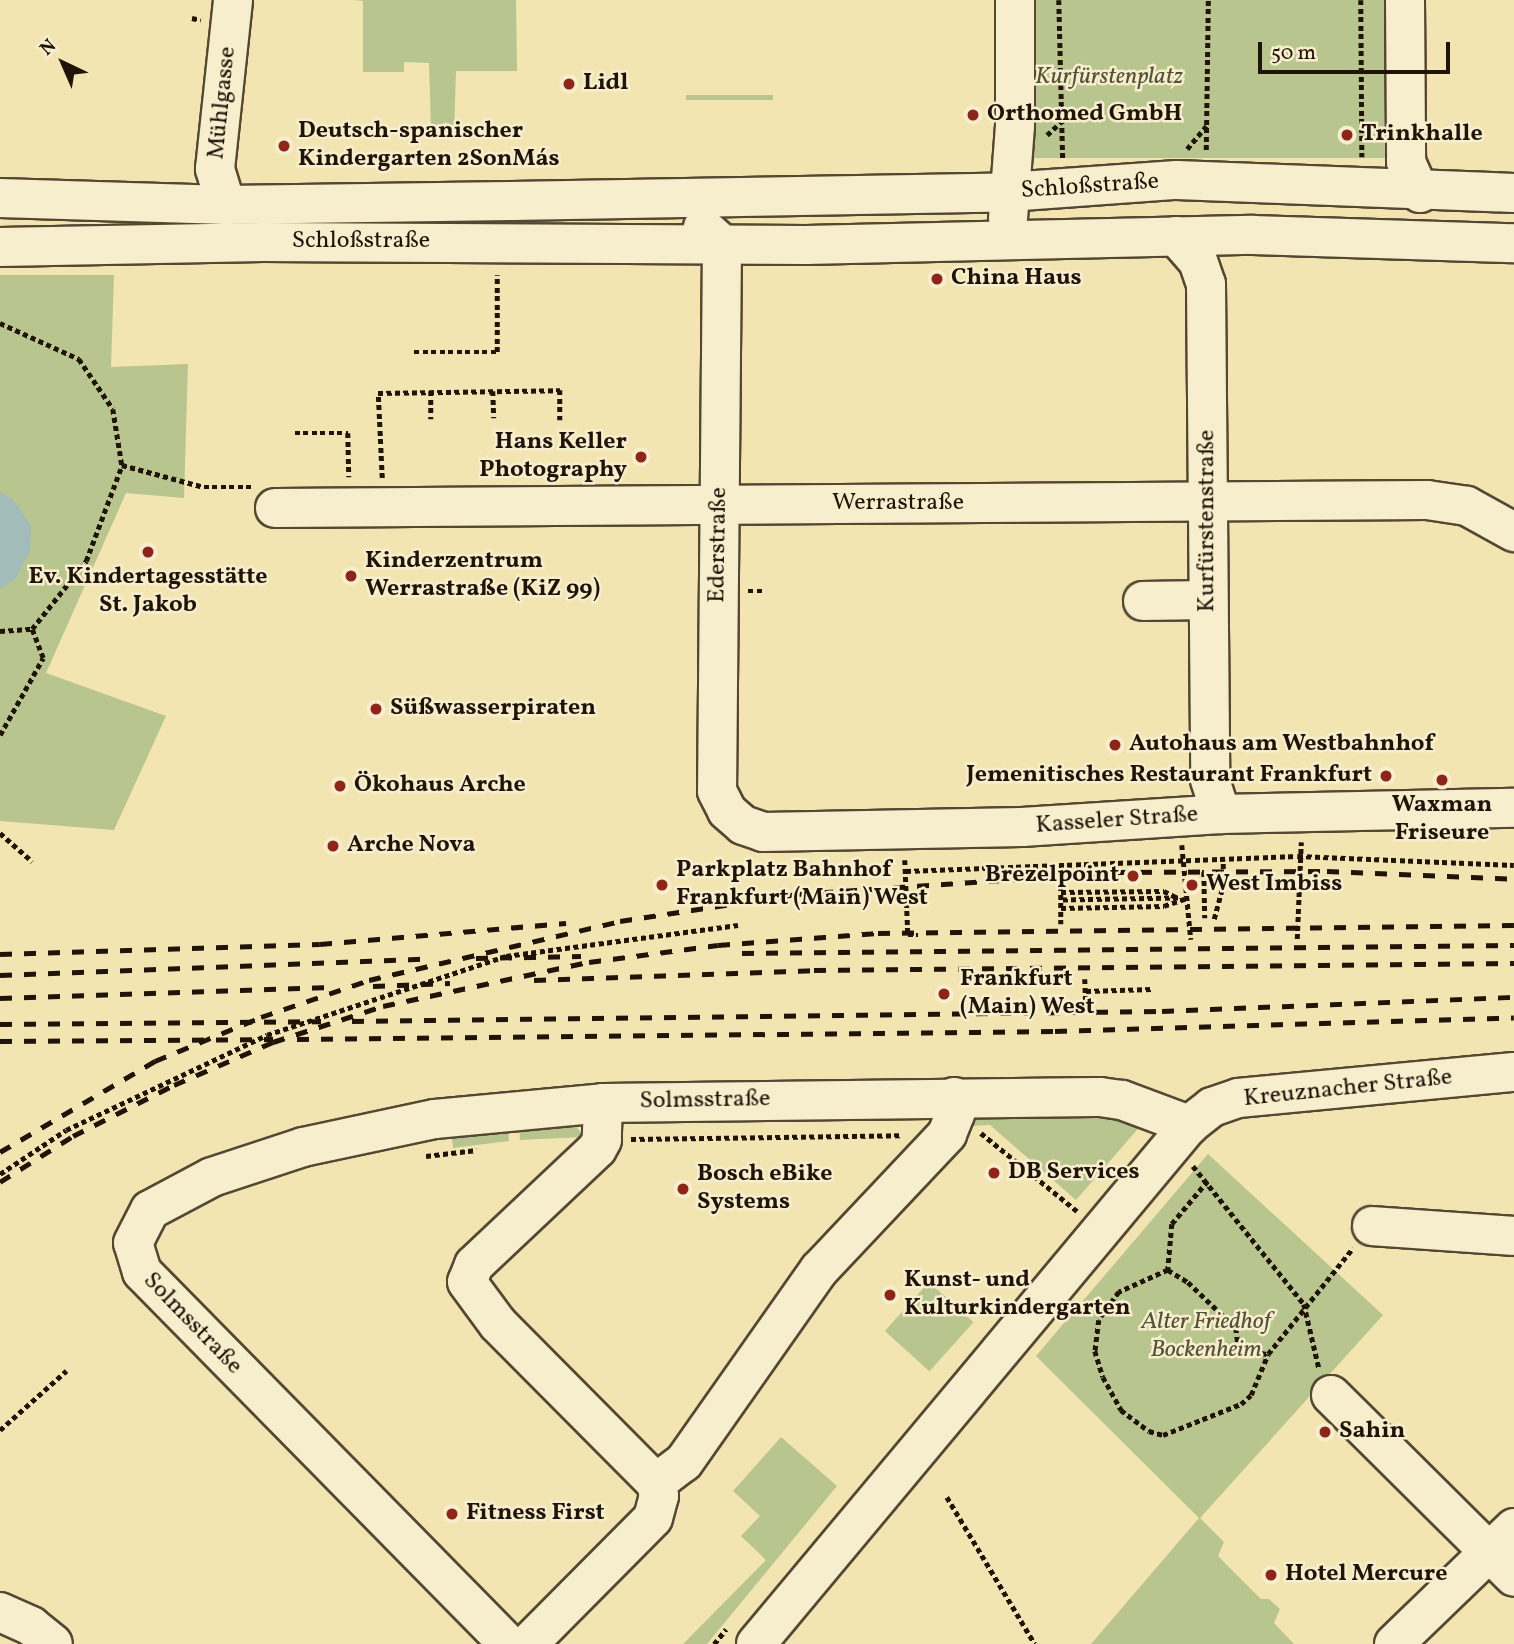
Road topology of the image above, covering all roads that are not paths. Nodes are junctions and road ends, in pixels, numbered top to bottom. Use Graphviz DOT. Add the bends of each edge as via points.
graph roads {
  1 [pos="233,0"];
  2 [pos="1014,0"];
  3 [pos="1405,0"];
  4 [pos="1008,192"];
  5 [pos="1514,192"];
  6 [pos="1420,193"];
  7 [pos="666,197"];
  8 [pos="0,198"];
  9 [pos="226,205"];
  10 [pos="1176,236"];
  11 [pos="1008,238"];
  12 [pos="1514,243"];
  13 [pos="0,247"];
  14 [pos="722,261"];
  15 [pos="265,497"];
  16 [pos="1209,500"];
  17 [pos="719,504"];
  18 [pos="1514,532"];
  19 [pos="1208,600"];
  20 [pos="1143,601"];
  21 [pos="1514,808"];
  22 [pos="727,811"];
  23 [pos="1221,814"];
  24 [pos="1514,827"];
  25 [pos="1514,1072"];
  26 [pos="954,1097"];
  27 [pos="603,1103"];
  28 [pos="1192,1139"];
  29 [pos="1373,1226"];
  30 [pos="1514,1236"];
  31 [pos="1331,1395"];
  32 [pos="656,1483"];
  33 [pos="1506,1553"];
  34 [pos="0,1612"];
  35 [pos="53,1644"];
  36 [pos="508,1644"];
  37 [pos="528,1644"];
  38 [pos="756,1644"];
  39 [pos="1394,1644"];
  1 -- 9 [label="street, Mühlgasse" via="215,169"];
  2 -- 4 [label="street" via="1015,126"];
  3 -- 6 [label="street" via="1406,162"];
  4 -- 6 [label="street, Schloßstraße" via="1177,180"];
  4 -- 7 [label="street, Schloßstraße"];
  4 -- 11 [label="street"];
  5 -- 6 [label="street, Schloßstraße"];
  7 -- 9 [label="street, Schloßstraße"];
  7 -- 14 [label="street"];
  8 -- 9 [label="street, Schloßstraße"];
  10 -- 11 [label="street, Schloßstraße"];
  10 -- 12 [label="street, Schloßstraße" via="1398,237"];
  10 -- 16 [label="street, Kurfürstenstraße" via="1198,261 1206,284"];
  11 -- 14 [label="street, Schloßstraße"];
  13 -- 14 [label="street, Schloßstraße" via="263,242"];
  14 -- 17 [label="street, Ederstraße"];
  15 -- 17 [label="street, Werrastraße"];
  16 -- 17 [label="street, Werrastraße"];
  16 -- 18 [label="street, Werrastraße" via="1441,501 1468,506"];
  16 -- 19 [label="street, Kurfürstenstraße"];
  17 -- 22 [label="street, Ederstraße" via="717,791"];
  19 -- 20 [label="street"];
  19 -- 23 [label="street, Kurfürstenstraße" via="1210,780"];
  21 -- 23 [label="street, Kasseler Straße"];
  22 -- 23 [label="street, Kasseler Straße" via="743,825 763,832 1125,823"];
  23 -- 24 [label="street" via="1281,836"];
  25 -- 28 [label="street, Kreuznacher Straße" via="1238,1098 1212,1107"];
  26 -- 27 [label="street, Solmsstraße"];
  26 -- 28 [label="street, Solmsstraße" via="1122,1100"];
  26 -- 32 [label="street" via="955,1114 947,1133 819,1270 684,1462"];
  27 -- 32 [label="street" via="602,1140 597,1149 474,1265 467,1282 498,1324"];
  27 -- 36 [label="street, Solmsstraße" via="435,1119 303,1147 212,1177 161,1201 139,1223 133,1243 136,1262 149,1281"];
  28 -- 38 [label="street"];
  29 -- 30 [label="street"];
  31 -- 33 [label="street"];
  32 -- 37 [label="street" via="659,1496 653,1518"];
  33 -- 39 [label="street"];
  34 -- 35 [label="street" via="30,1626"];
}
